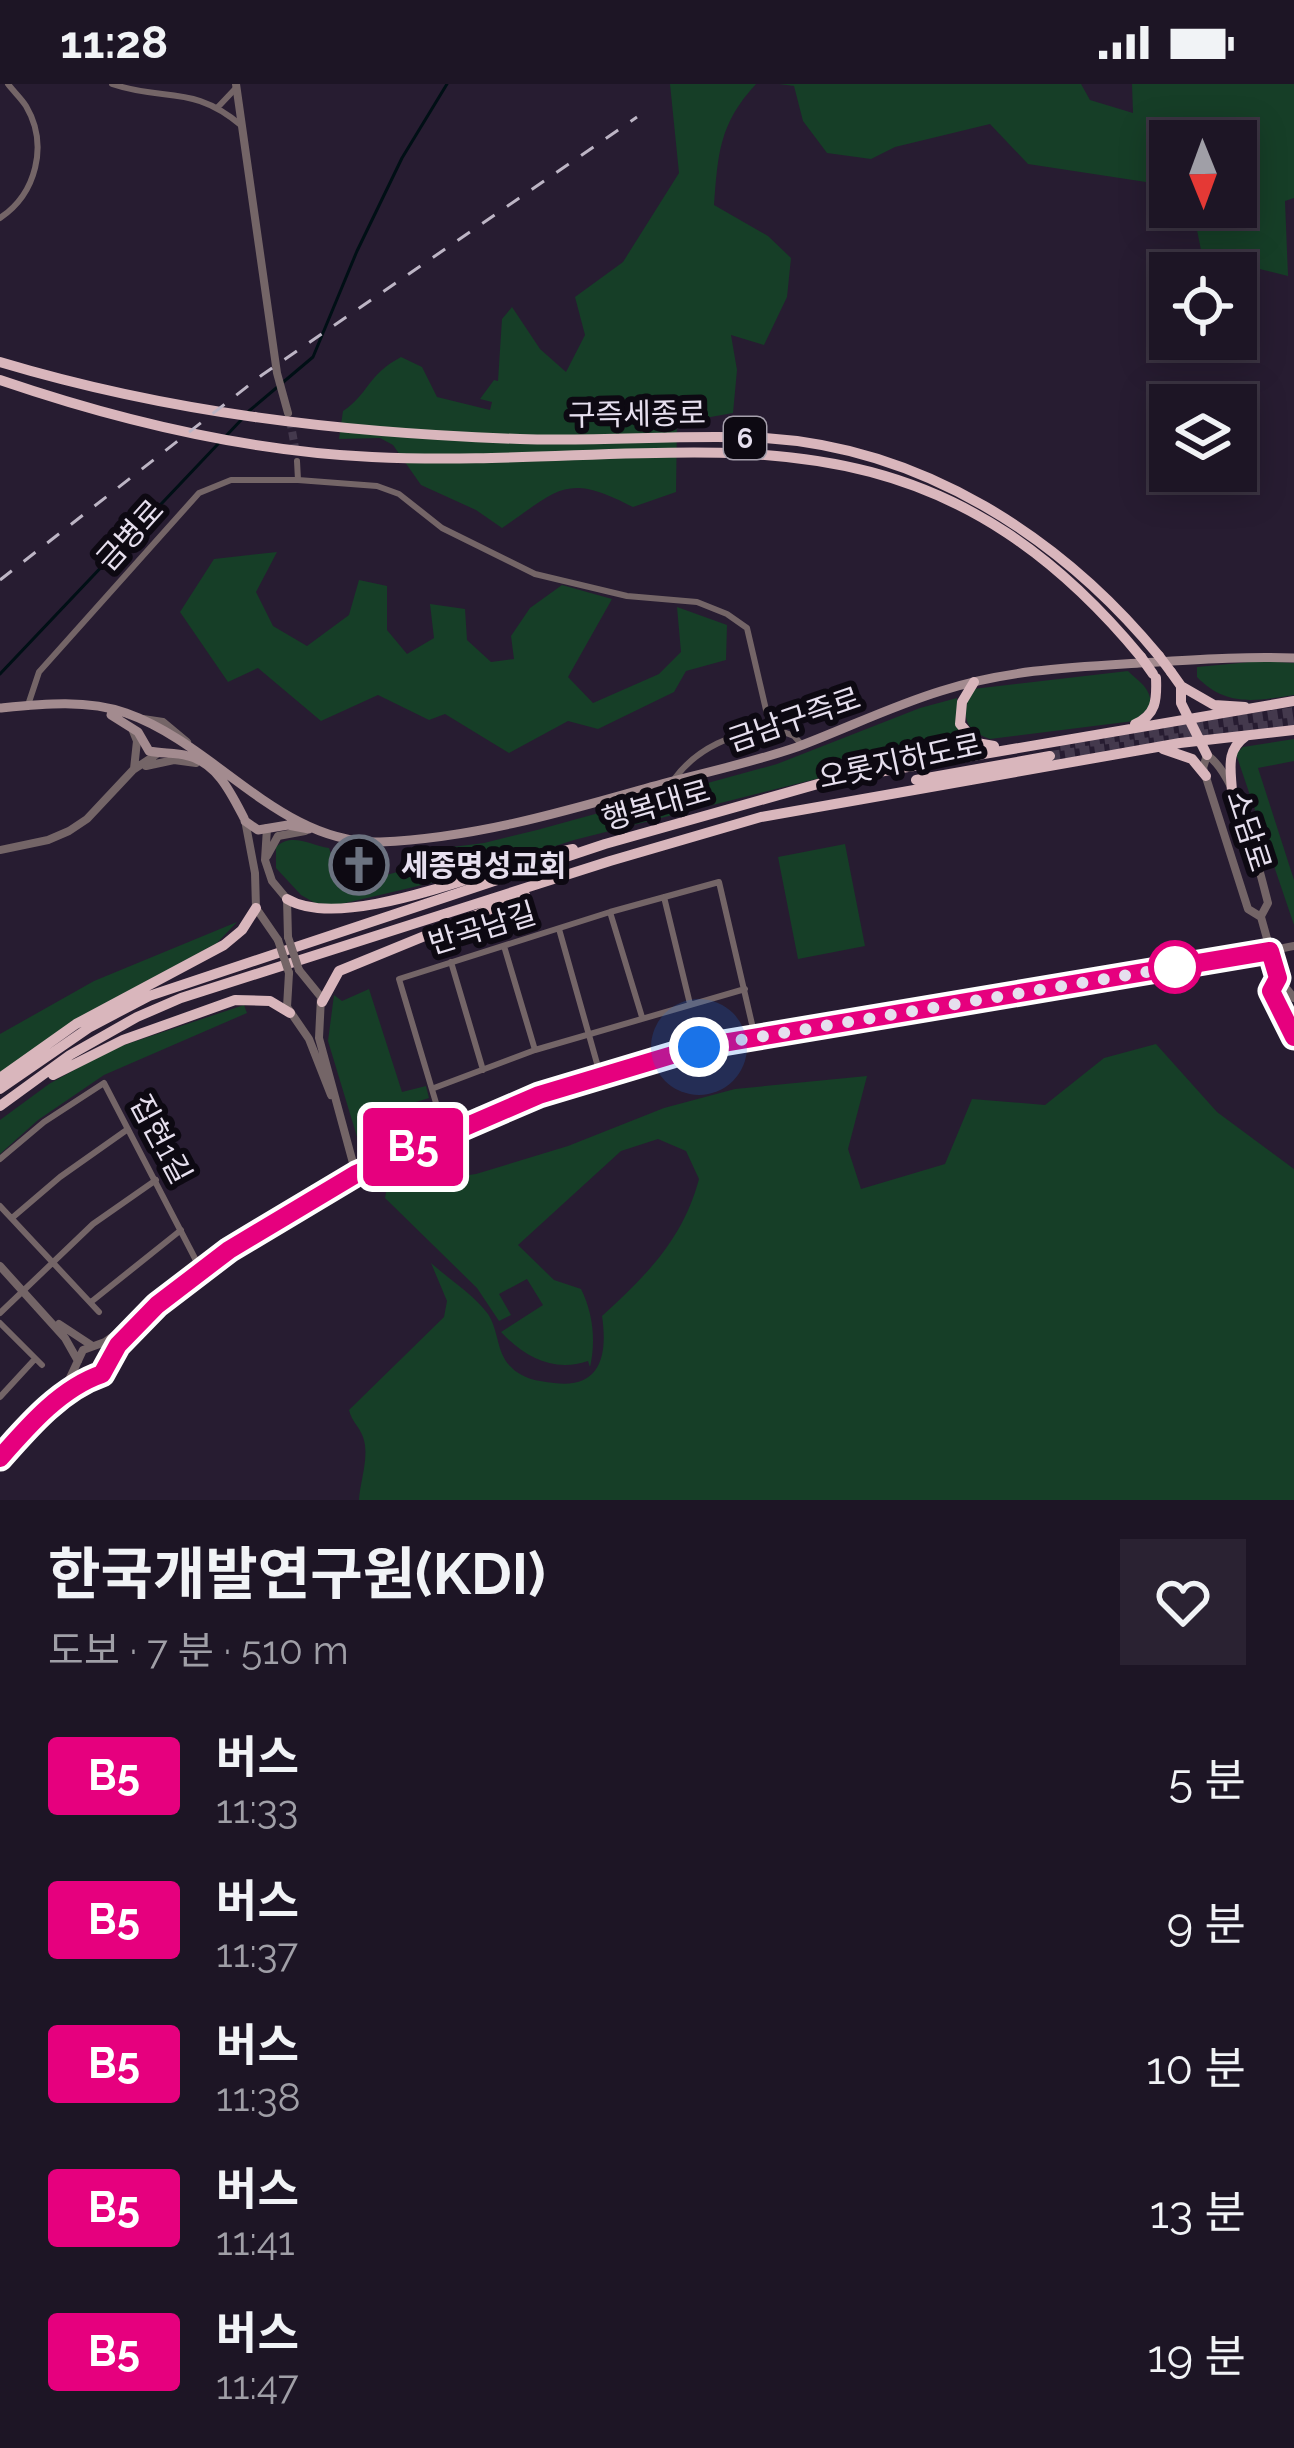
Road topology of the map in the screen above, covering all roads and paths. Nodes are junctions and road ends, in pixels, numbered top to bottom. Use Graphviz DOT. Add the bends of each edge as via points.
graph roads {
  1 [pos="8,84"];
  2 [pos="112,84"];
  3 [pos="236,86"];
  4 [pos="172,87"];
  5 [pos="218,107"];
  6 [pos="243,127"];
  7 [pos="0,218"];
  8 [pos="0,362"];
  9 [pos="0,380"];
  10 [pos="288,413"];
  11 [pos="297,461"];
  12 [pos="298,480"];
  13 [pos="1294,658"];
  14 [pos="1154,676"];
  15 [pos="974,682"];
  16 [pos="1181,686"];
  17 [pos="1294,701"];
  18 [pos="1181,703"];
  19 [pos="28,705"];
  20 [pos="1261,707"];
  21 [pos="0,708"];
  22 [pos="1191,721"];
  23 [pos="135,723"];
  24 [pos="770,727"];
  25 [pos="158,729"];
  26 [pos="1294,730"];
  27 [pos="1102,732"];
  28 [pos="1268,734"];
  29 [pos="1246,736"];
  30 [pos="169,737"];
  31 [pos="1201,742"];
  32 [pos="144,743"];
  33 [pos="1034,744"];
  34 [pos="802,745"];
  35 [pos="1154,748"];
  36 [pos="159,753"];
  37 [pos="1207,754"];
  38 [pos="1104,756"];
  39 [pos="133,770"];
  40 [pos="219,770"];
  41 [pos="1206,776"];
  42 [pos="673,781"];
  43 [pos="230,791"];
  44 [pos="1232,792"];
  45 [pos="768,800"];
  46 [pos="265,801"];
  47 [pos="761,817"];
  48 [pos="245,819"];
  49 [pos="268,827"];
  50 [pos="314,830"];
  51 [pos="605,844"];
  52 [pos="248,847"];
  53 [pos="0,850"];
  54 [pos="610,860"];
  55 [pos="266,864"];
  56 [pos="284,895"];
  57 [pos="664,897"];
  58 [pos="256,905"];
  59 [pos="610,911"];
  60 [pos="1261,917"];
  61 [pos="559,929"];
  62 [pos="283,938"];
  63 [pos="504,946"];
  64 [pos="1294,946"];
  65 [pos="1270,951"];
  66 [pos="451,962"];
  67 [pos="294,971"];
  68 [pos="1278,978"];
  69 [pos="745,989"];
  70 [pos="1294,998"];
  71 [pos="690,1004"];
  72 [pos="321,1008"];
  73 [pos="291,1015"];
  74 [pos="642,1017"];
  75 [pos="589,1033"];
  76 [pos="755,1037"];
  77 [pos="1294,1037"];
  78 [pos="535,1051"];
  79 [pos="483,1070"];
  80 [pos="600,1074"];
  81 [pos="0,1078"];
  82 [pos="433,1088"];
  83 [pos="0,1089"];
  84 [pos="14,1097"];
  85 [pos="335,1101"];
  86 [pos="0,1106"];
  87 [pos="128,1128"];
  88 [pos="445,1133"];
  89 [pos="0,1159"];
  90 [pos="356,1174"];
  91 [pos="156,1180"];
  92 [pos="0,1206"];
  93 [pos="12,1218"];
  94 [pos="181,1230"];
  95 [pos="52,1262"];
  96 [pos="0,1266"];
  97 [pos="201,1270"];
  98 [pos="22,1289"];
  99 [pos="91,1302"];
  100 [pos="157,1305"];
  101 [pos="39,1308"];
  102 [pos="99,1312"];
  103 [pos="0,1313"];
  104 [pos="0,1323"];
  105 [pos="95,1346"];
  106 [pos="109,1362"];
  107 [pos="78,1363"];
  108 [pos="92,1377"];
  109 [pos="0,1397"];
  110 [pos="40,1413"];
  111 [pos="0,1437"];
  112 [pos="14,1442"];
  113 [pos="0,1458"];
  1 -- 7 [label="street" via="31,117 38,152 27,191"];
  2 -- 4 [label="street"];
  3 -- 5 [label="street"];
  3 -- 6 [label="street"];
  4 -- 5 [label="street"];
  5 -- 6 [label="street"];
  6 -- 10 [label="street"];
  8 -- 16 [label="highway, 구즉세종로 / 6, bridge" via="262,420 523,440 770,439 871,458 957,490 1043,541 1123,612"];
  9 -- 14 [label="highway, 구즉세종로 / 6, bridge" via="244,443 421,458 727,450 865,468 949,499 1018,540 1111,621"];
  11 -- 12 [label="street"];
  12 -- 19 [label="street, 금병로" via="231,479 200,493 39,672"];
  12 -- 24 [label="street, 금병로" via="399,494 442,528 535,574 728,614 747,628"];
  13 -- 15 [label="main road, 금남구즉로" via="1039,670"];
  14 -- 18 [label="highway, 구즉세종로 / 6"];
  14 -- 27 [label="highway" via="1156,704 1148,717"];
  15 -- 33 [label="highway" via="959,713 968,737 986,746"];
  15 -- 34 [label="main road, 금남구즉로"];
  16 -- 18 [label="highway, 구즉세종로"];
  16 -- 20 [label="highway" via="1214,705"];
  17 -- 20 [label="highway, 행복대로"];
  18 -- 22 [label="highway, 구즉세종로"];
  19 -- 21 [label="main road"];
  19 -- 23 [label="main road" via="80,704"];
  20 -- 22 [label="highway, 행복대로"];
  20 -- 28 [label="highway" via="1251,724"];
  22 -- 27 [label="highway, 행복대로"];
  22 -- 31 [label="highway, 소담로"];
  23 -- 25 [label="main road"];
  23 -- 32 [label="main road"];
  23 -- 39 [label="street"];
  23 -- 40 [label="street" via="170,726"];
  24 -- 34 [label="street"];
  24 -- 42 [label="street" via="708,748"];
  25 -- 30 [label="main road"];
  25 -- 32 [label="main road"];
  26 -- 28 [label="highway, 행복대로"];
  27 -- 33 [label="highway, 행복대로"];
  27 -- 38 [label="highway" via="1117,745"];
  28 -- 29 [label="highway, 행복대로"];
  29 -- 31 [label="highway, 행복대로"];
  29 -- 44 [label="highway" via="1230,756"];
  30 -- 36 [label="main road"];
  30 -- 40 [label="main road, 금남구즉로"];
  31 -- 35 [label="highway, 행복대로"];
  31 -- 37 [label="highway, 소담로"];
  32 -- 36 [label="main road"];
  32 -- 39 [label="street"];
  33 -- 45 [label="highway, 행복대로" via="832,780"];
  34 -- 42 [label="main road, 금남구즉로"];
  35 -- 38 [label="highway, 행복대로"];
  35 -- 41 [label="highway" via="1192,759"];
  36 -- 39 [label="street"];
  36 -- 40 [label="main road, 금남구즉로"];
  37 -- 41 [label="street, 소담로"];
  37 -- 44 [label="street, 소담로"];
  38 -- 47 [label="highway, 행복대로"];
  39 -- 40 [label="street" via="174,760"];
  39 -- 53 [label="street" via="69,831"];
  40 -- 43 [label="main road, 금남구즉로"];
  40 -- 46 [label="main road, 금남구즉로"];
  41 -- 60 [label="street, 소담로" via="1249,909"];
  42 -- 50 [label="main road, 금남구즉로" via="455,837 356,842"];
  43 -- 48 [label="main road, 금남구즉로"];
  43 -- 52 [label="street"];
  44 -- 60 [label="street, 소담로" via="1268,903"];
  45 -- 47 [label="highway, 오롯지하도로" via="1049,752"];
  45 -- 51 [label="highway, 행복대로"];
  46 -- 48 [label="main road" via="248,805"];
  46 -- 49 [label="main road" via="274,815"];
  46 -- 50 [label="main road, 금남구즉로"];
  47 -- 54 [label="highway, 행복대로"];
  48 -- 49 [label="main road, 금남구즉로" via="253,829"];
  48 -- 52 [label="street"];
  49 -- 50 [label="main road, 금남구즉로"];
  49 -- 55 [label="street"];
  50 -- 55 [label="street" via="278,836"];
  51 -- 56 [label="highway" via="347,908 308,909"];
  51 -- 83 [label="highway, 행복대로" via="149,995"];
  52 -- 58 [label="street"];
  54 -- 72 [label="highway" via="339,971"];
  54 -- 84 [label="highway, 행복대로" via="181,998 70,1055"];
  55 -- 56 [label="street"];
  56 -- 58 [label="street" via="266,890"];
  56 -- 62 [label="street"];
  57 -- 59 [label="street, 반곡남길"];
  57 -- 69 [label="street, 반곡남길" via="719,882"];
  57 -- 71 [label="street"];
  58 -- 62 [label="street"];
  58 -- 81 [label="highway" via="224,945 76,1024"];
  59 -- 61 [label="street, 반곡남길"];
  59 -- 74 [label="street"];
  60 -- 65 [label="street, 소담로"];
  61 -- 63 [label="street, 반곡남길"];
  61 -- 75 [label="street"];
  62 -- 67 [label="street, bridge"];
  63 -- 66 [label="street, 반곡남길"];
  63 -- 78 [label="street"];
  64 -- 65 [label="street"];
  65 -- 68 [label="street, 소담로"];
  65 -- 76 [label="street"];
  66 -- 79 [label="street"];
  66 -- 82 [label="street, 반곡남길" via="399,979"];
  67 -- 72 [label="street"];
  67 -- 73 [label="street"];
  68 -- 70 [label="street, 소담로"];
  68 -- 77 [label="street, 소담로" via="1271,991"];
  69 -- 71 [label="street"];
  69 -- 76 [label="street, 반곡남길"];
  71 -- 74 [label="street"];
  72 -- 73 [label="street" via="310,1020"];
  72 -- 85 [label="street"];
  73 -- 84 [label="highway" via="270,1001 235,1000 88,1054"];
  73 -- 85 [label="street"];
  74 -- 75 [label="street"];
  75 -- 78 [label="street"];
  75 -- 80 [label="street"];
  76 -- 80 [label="street"];
  78 -- 79 [label="street"];
  79 -- 82 [label="street"];
  80 -- 88 [label="street"];
  82 -- 88 [label="street, 반곡남길"];
  84 -- 86 [label="highway, 행복대로"];
  85 -- 90 [label="street"];
  87 -- 89 [label="street, 집현1길" via="104,1082"];
  87 -- 91 [label="street, 집현1길"];
  87 -- 93 [label="street"];
  88 -- 90 [label="street"];
  90 -- 97 [label="street"];
  91 -- 94 [label="street, 집현1길"];
  91 -- 95 [label="street"];
  92 -- 93 [label="street"];
  93 -- 95 [label="street"];
  94 -- 97 [label="street, 집현1길"];
  94 -- 99 [label="street"];
  95 -- 98 [label="street"];
  95 -- 99 [label="street"];
  96 -- 98 [label="street"];
  97 -- 100 [label="street"];
  98 -- 101 [label="street"];
  98 -- 103 [label="street"];
  99 -- 102 [label="street"];
  100 -- 105 [label="street"];
  100 -- 106 [label="street"];
  101 -- 105 [label="street"];
  101 -- 107 [label="street"];
  104 -- 109 [label="street" via="38,1362"];
  105 -- 106 [label="street"];
  105 -- 107 [label="street"];
  106 -- 108 [label="street"];
  107 -- 108 [label="street"];
  107 -- 110 [label="street"];
  108 -- 110 [label="street"];
  110 -- 112 [label="street"];
  111 -- 112 [label="street"];
  112 -- 113 [label="street"];
}
